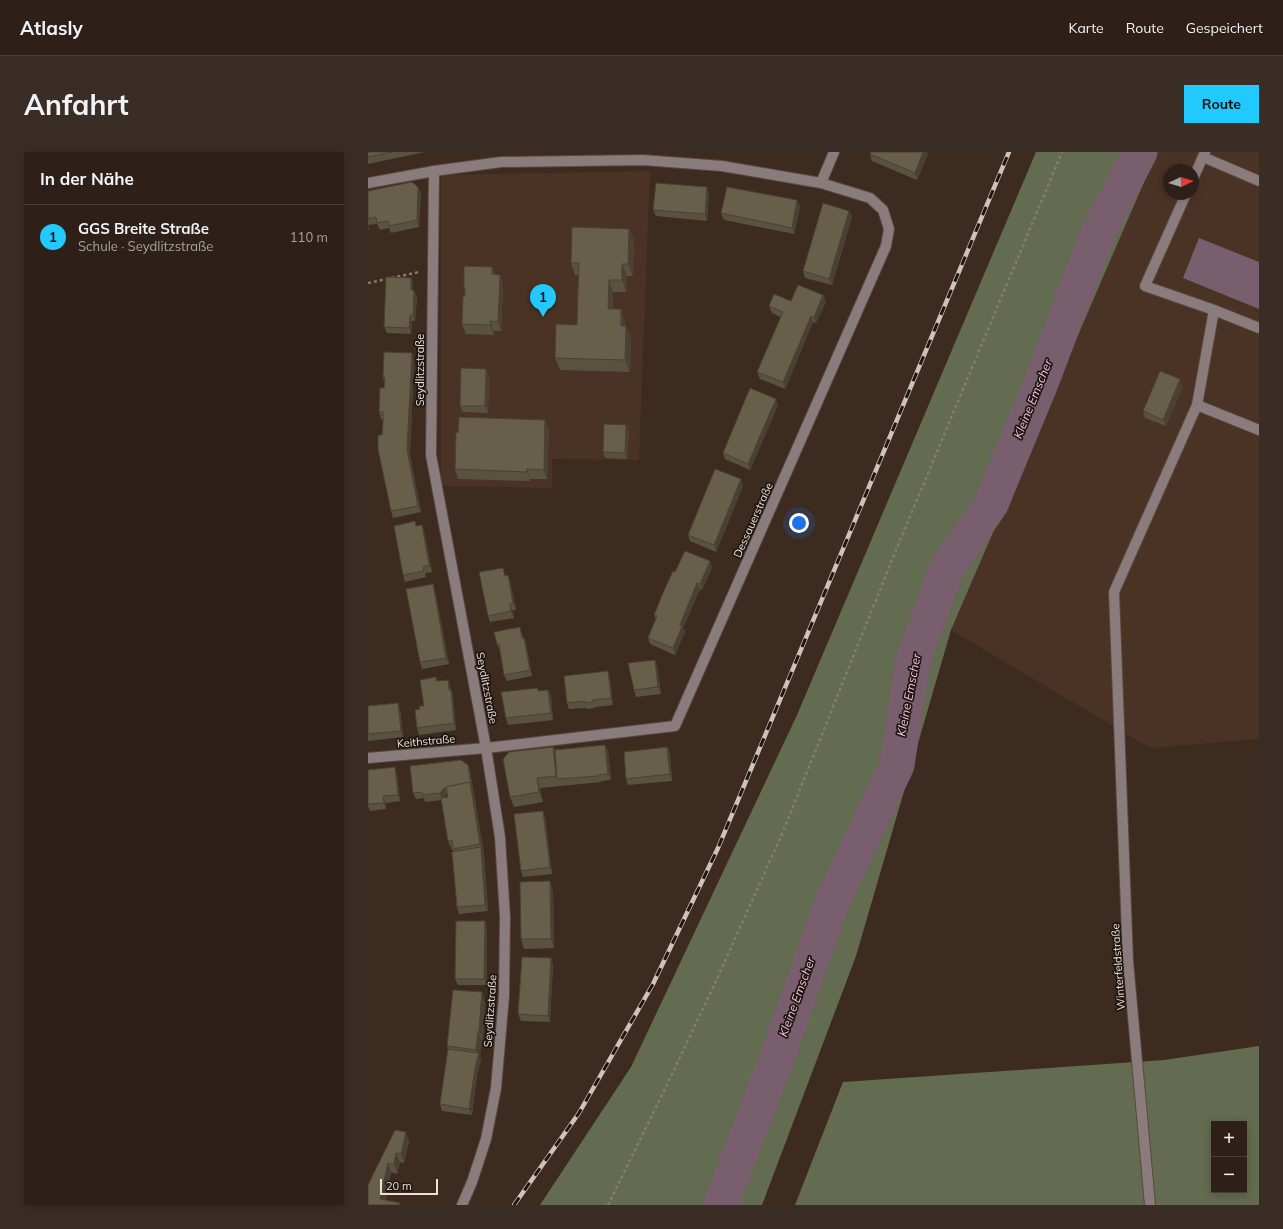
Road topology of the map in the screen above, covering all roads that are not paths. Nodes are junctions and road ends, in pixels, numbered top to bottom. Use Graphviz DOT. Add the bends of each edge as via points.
graph roads {
  1 [pos="834,152"];
  2 [pos="1204,154"];
  3 [pos="501,157"];
  4 [pos="1199,165"];
  5 [pos="434,171"];
  6 [pos="1259,181"];
  7 [pos="368,183"];
  8 [pos="821,184"];
  9 [pos="1183,200"];
  10 [pos="1214,310"];
  11 [pos="1259,328"];
  12 [pos="1196,405"];
  13 [pos="1259,430"];
  14 [pos="486,748"];
  15 [pos="368,758"];
  16 [pos="462,1205"];
  17 [pos="1150,1205"];
  1 -- 8 [label="street"];
  2 -- 4 [label="street"];
  2 -- 6 [label="street"];
  3 -- 5 [label="street"];
  3 -- 8 [label="street" via="643,160 722,166"];
  5 -- 7 [label="street"];
  5 -- 14 [label="street, Seydlitzstraße" via="431,455"];
  8 -- 14 [label="street, Dessauerstraße" via="870,198 883,210 889,229 886,246 675,726"];
  9 -- 10 [label="street" via="1144,286"];
  10 -- 11 [label="street"];
  10 -- 12 [label="street, Winterfeldstraße"];
  12 -- 13 [label="street"];
  12 -- 17 [label="street, Winterfeldstraße" via="1114,592 1128,961"];
  14 -- 15 [label="street, Keithstraße"];
  14 -- 16 [label="street, Seydlitzstraße" via="500,837 505,917 504,996 496,1088 486,1139"];
}
